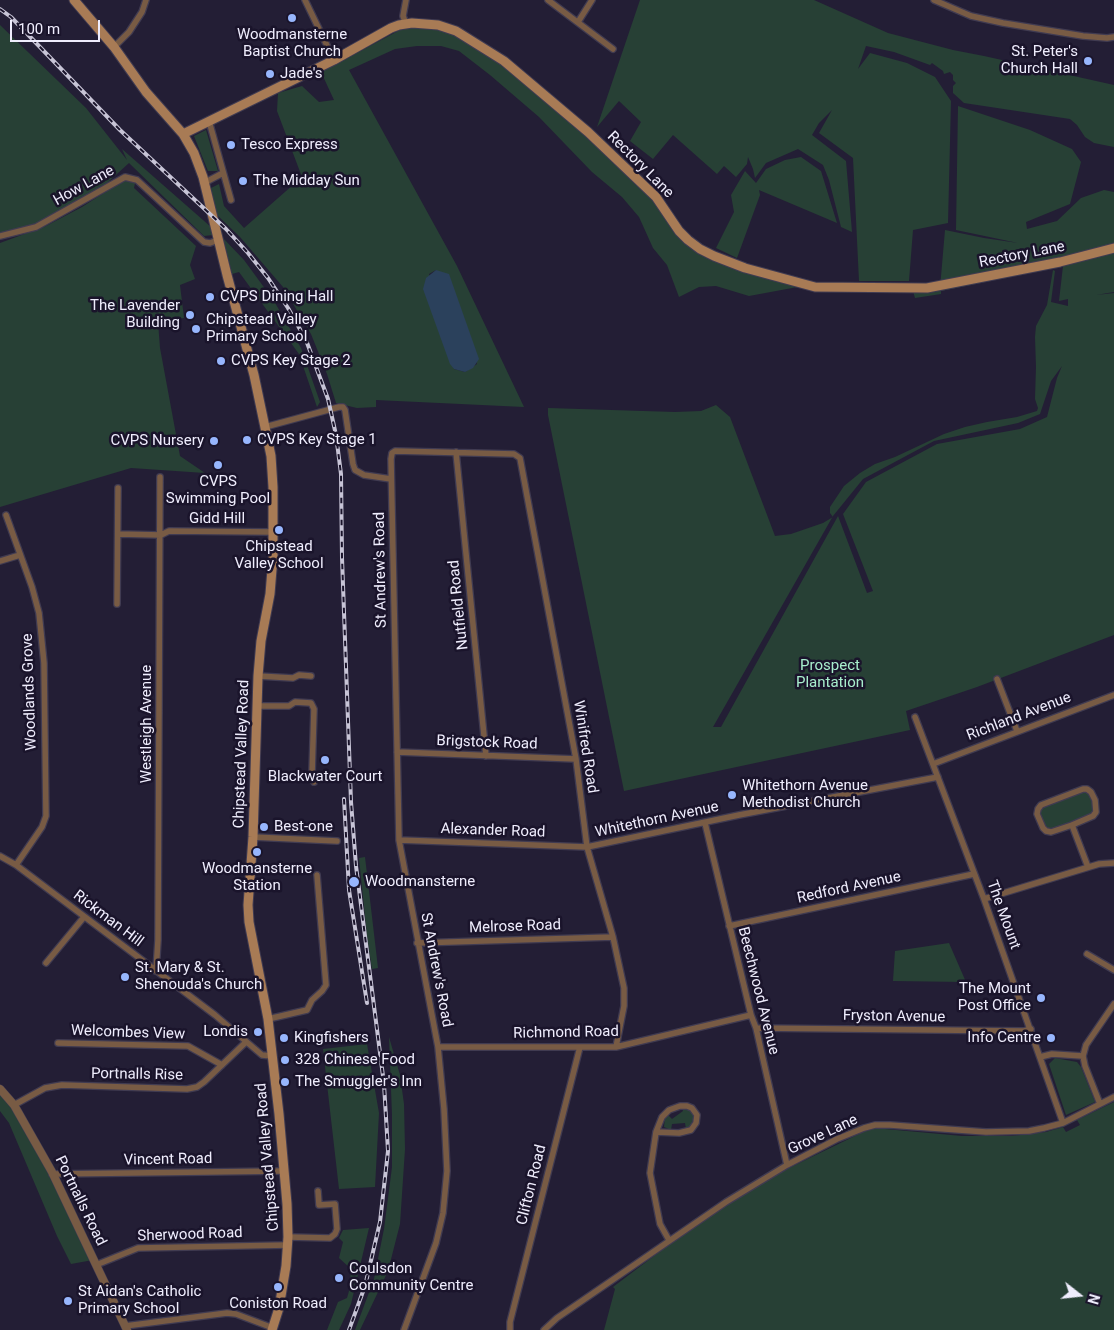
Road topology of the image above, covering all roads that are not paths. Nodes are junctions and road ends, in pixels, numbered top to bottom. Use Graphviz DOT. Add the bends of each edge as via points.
graph roads {
  1 [pos="74,0"];
  2 [pos="146,0"];
  3 [pos="305,0"];
  4 [pos="406,0"];
  5 [pos="548,0"];
  6 [pos="592,0"];
  7 [pos="934,0"];
  8 [pos="578,22"];
  9 [pos="406,24"];
  10 [pos="1114,37"];
  11 [pos="114,48"];
  12 [pos="613,49"];
  13 [pos="334,60"];
  14 [pos="210,121"];
  15 [pos="184,134"];
  16 [pos="223,173"];
  17 [pos="204,183"];
  18 [pos="231,200"];
  19 [pos="0,236"];
  20 [pos="218,240"];
  21 [pos="1114,248"];
  22 [pos="265,427"];
  23 [pos="456,452"];
  24 [pos="160,477"];
  25 [pos="391,480"];
  26 [pos="118,488"];
  27 [pos="6,515"];
  28 [pos="273,532"];
  29 [pos="118,534"];
  30 [pos="161,535"];
  31 [pos="20,555"];
  32 [pos="0,561"];
  33 [pos="117,604"];
  34 [pos="258,676"];
  35 [pos="311,676"];
  36 [pos="997,680"];
  37 [pos="1114,695"];
  38 [pos="257,706"];
  39 [pos="915,717"];
  40 [pos="1017,731"];
  41 [pos="397,752"];
  42 [pos="486,756"];
  43 [pos="576,759"];
  44 [pos="933,764"];
  45 [pos="938,777"];
  46 [pos="314,782"];
  47 [pos="705,823"];
  48 [pos="1072,825"];
  49 [pos="253,837"];
  50 [pos="399,840"];
  51 [pos="337,841"];
  52 [pos="587,847"];
  53 [pos="0,856"];
  54 [pos="1114,863"];
  55 [pos="16,865"];
  56 [pos="1088,867"];
  57 [pos="974,874"];
  58 [pos="317,875"];
  59 [pos="984,899"];
  60 [pos="84,917"];
  61 [pos="729,926"];
  62 [pos="613,937"];
  63 [pos="417,943"];
  64 [pos="1087,954"];
  65 [pos="46,963"];
  66 [pos="1114,970"];
  67 [pos="156,971"];
  68 [pos="1114,1004"];
  69 [pos="751,1015"];
  70 [pos="268,1019"];
  71 [pos="756,1028"];
  72 [pos="1031,1029"];
  73 [pos="246,1042"];
  74 [pos="58,1043"];
  75 [pos="438,1047"];
  76 [pos="580,1047"];
  77 [pos="616,1047"];
  78 [pos="272,1056"];
  79 [pos="1083,1056"];
  80 [pos="1040,1057"];
  81 [pos="222,1065"];
  82 [pos="0,1089"];
  83 [pos="1114,1097"];
  84 [pos="1100,1104"];
  85 [pos="14,1105"];
  86 [pos="1064,1123"];
  87 [pos="656,1132"];
  88 [pos="787,1165"];
  89 [pos="284,1171"];
  90 [pos="52,1174"];
  91 [pos="318,1191"];
  92 [pos="669,1240"];
  93 [pos="288,1241"];
  94 [pos="96,1265"];
  95 [pos="126,1328"];
  96 [pos="272,1329"];
  97 [pos="404,1330"];
  98 [pos="510,1330"];
  99 [pos="544,1330"];
  1 -- 11 [label="main road, Chipstead Valley Road"];
  2 -- 11 [label="street" via="129,32"];
  3 -- 13 [label="street"];
  4 -- 9 [label="street" via="403,16"];
  5 -- 8 [label="street"];
  6 -- 8 [label="street"];
  7 -- 10 [label="street" via="971,16 1003,23 1083,36"];
  8 -- 12 [label="street"];
  9 -- 13 [label="main road, Rectory Lane" via="391,28"];
  9 -- 21 [label="main road, Rectory Lane" via="450,28 504,62 588,132 656,197 688,240 714,256 745,268 815,287 927,288"];
  11 -- 15 [label="main road, Chipstead Valley Road" via="146,92"];
  13 -- 14 [label="main road, Rectory Lane"];
  14 -- 15 [label="main road, Rectory Lane"];
  14 -- 16 [label="street"];
  15 -- 17 [label="main road, Chipstead Valley Road"];
  16 -- 17 [label="street"];
  16 -- 18 [label="street"];
  17 -- 20 [label="main road, Chipstead Valley Road"];
  19 -- 20 [label="street, How Lane" via="36,227 125,177 137,180 204,242"];
  20 -- 22 [label="main road, Chipstead Valley Road"];
  22 -- 25 [label="street" via="343,407 355,470"];
  22 -- 28 [label="main road, Chipstead Valley Road" via="272,464"];
  23 -- 25 [label="street, St Andrew's Road" via="396,451 392,453"];
  23 -- 42 [label="street, Nutfield Road"];
  23 -- 43 [label="street, Winifred Road" via="514,454 521,461"];
  24 -- 30 [label="street, Westleigh Avenue"];
  25 -- 41 [label="street, St Andrew's Road"];
  26 -- 29 [label="street"];
  27 -- 31 [label="street, Woodlands Grove"];
  28 -- 30 [label="street, Gidd Hill" via="169,531"];
  28 -- 34 [label="main road, Chipstead Valley Road" via="270,594"];
  29 -- 30 [label="street, Gidd Hill"];
  29 -- 33 [label="street"];
  30 -- 67 [label="street, Westleigh Avenue"];
  31 -- 32 [label="street"];
  31 -- 55 [label="street, Woodlands Grove" via="32,587 42,632 46,810 45,822"];
  34 -- 35 [label="street"];
  34 -- 38 [label="main road, Chipstead Valley Road"];
  36 -- 40 [label="street"];
  37 -- 40 [label="street, Richland Avenue"];
  38 -- 46 [label="street" via="311,703 314,709"];
  38 -- 49 [label="main road, Chipstead Valley Road"];
  39 -- 44 [label="street, The Mount"];
  40 -- 44 [label="street, Richland Avenue"];
  41 -- 42 [label="street, Brigstock Road"];
  41 -- 50 [label="street, St Andrew's Road"];
  42 -- 43 [label="street, Brigstock Road"];
  43 -- 52 [label="street, Winifred Road"];
  44 -- 45 [label="street, The Mount"];
  45 -- 47 [label="street, Whitethorn Avenue"];
  45 -- 57 [label="street, The Mount"];
  47 -- 52 [label="street, Whitethorn Avenue"];
  47 -- 61 [label="street, Beechwood Avenue"];
  48 -- 48 [label="street" via="1046,831 1037,814 1038,809 1041,805 1087,789 1091,792 1096,812"];
  48 -- 56 [label="street"];
  49 -- 51 [label="street"];
  49 -- 70 [label="main road, Chipstead Valley Road" via="248,914"];
  50 -- 52 [label="street, Alexander Road"];
  50 -- 63 [label="street, St Andrew's Road"];
  52 -- 62 [label="street, Winifred Road"];
  53 -- 55 [label="street, Rickman Hill"];
  54 -- 56 [label="street"];
  55 -- 60 [label="street, Rickman Hill"];
  56 -- 59 [label="street"];
  57 -- 59 [label="street, The Mount"];
  57 -- 61 [label="street, Redford Avenue"];
  58 -- 70 [label="street" via="326,985 307,1010"];
  59 -- 72 [label="street, The Mount"];
  60 -- 65 [label="street"];
  60 -- 67 [label="street, Rickman Hill"];
  61 -- 69 [label="street, Beechwood Avenue"];
  62 -- 63 [label="street, Melrose Road"];
  62 -- 77 [label="street, Winifred Road" via="624,992"];
  63 -- 75 [label="street, St Andrew's Road"];
  64 -- 66 [label="street"];
  67 -- 73 [label="street, Rickman Hill"];
  68 -- 79 [label="street" via="1086,1045"];
  69 -- 71 [label="street, Beechwood Avenue"];
  69 -- 77 [label="street, Richmond Road"];
  70 -- 78 [label="main road, Chipstead Valley Road"];
  71 -- 72 [label="street, Fryston Avenue"];
  71 -- 88 [label="street, Beechwood Avenue"];
  72 -- 80 [label="street, The Mount"];
  73 -- 78 [label="street, Rickman Hill" via="262,1055"];
  73 -- 81 [label="street, Portnalls Rise"];
  74 -- 81 [label="street, Welcombes View" via="188,1046"];
  75 -- 76 [label="street, Richmond Road"];
  75 -- 97 [label="street, St Andrew's Road" via="447,1171 445,1200 436,1242"];
  76 -- 77 [label="street, Richmond Road"];
  76 -- 98 [label="street, Clifton Road"];
  78 -- 89 [label="main road, Chipstead Valley Road"];
  79 -- 80 [label="street" via="1052,1054"];
  79 -- 84 [label="street"];
  80 -- 86 [label="street, The Mount"];
  81 -- 85 [label="street, Portnalls Rise" via="201,1085 192,1088 62,1085 45,1088"];
  82 -- 85 [label="street, Portnalls Road"];
  83 -- 84 [label="street, Grove Lane"];
  84 -- 86 [label="street, Grove Lane"];
  85 -- 90 [label="street, Portnalls Road"];
  86 -- 88 [label="street, Grove Lane" via="1029,1130 986,1132 875,1125 836,1139"];
  87 -- 87 [label="street" via="669,1110 688,1106 697,1115 691,1130"];
  87 -- 92 [label="street" via="650,1173 660,1224"];
  88 -- 92 [label="street, Grove Lane"];
  89 -- 90 [label="street, Vincent Road"];
  89 -- 93 [label="main road, Chipstead Valley Road"];
  90 -- 94 [label="street, Portnalls Road"];
  91 -- 93 [label="street, Sherwood Road" via="319,1205 335,1204 335,1234 330,1238"];
  92 -- 99 [label="street, Grove Lane"];
  93 -- 94 [label="street, Sherwood Road" via="138,1248"];
  93 -- 96 [label="main road, Chipstead Valley Road" via="282,1292"];
  94 -- 95 [label="street, Portnalls Road"];
  95 -- 96 [label="street" via="227,1312"];
}
